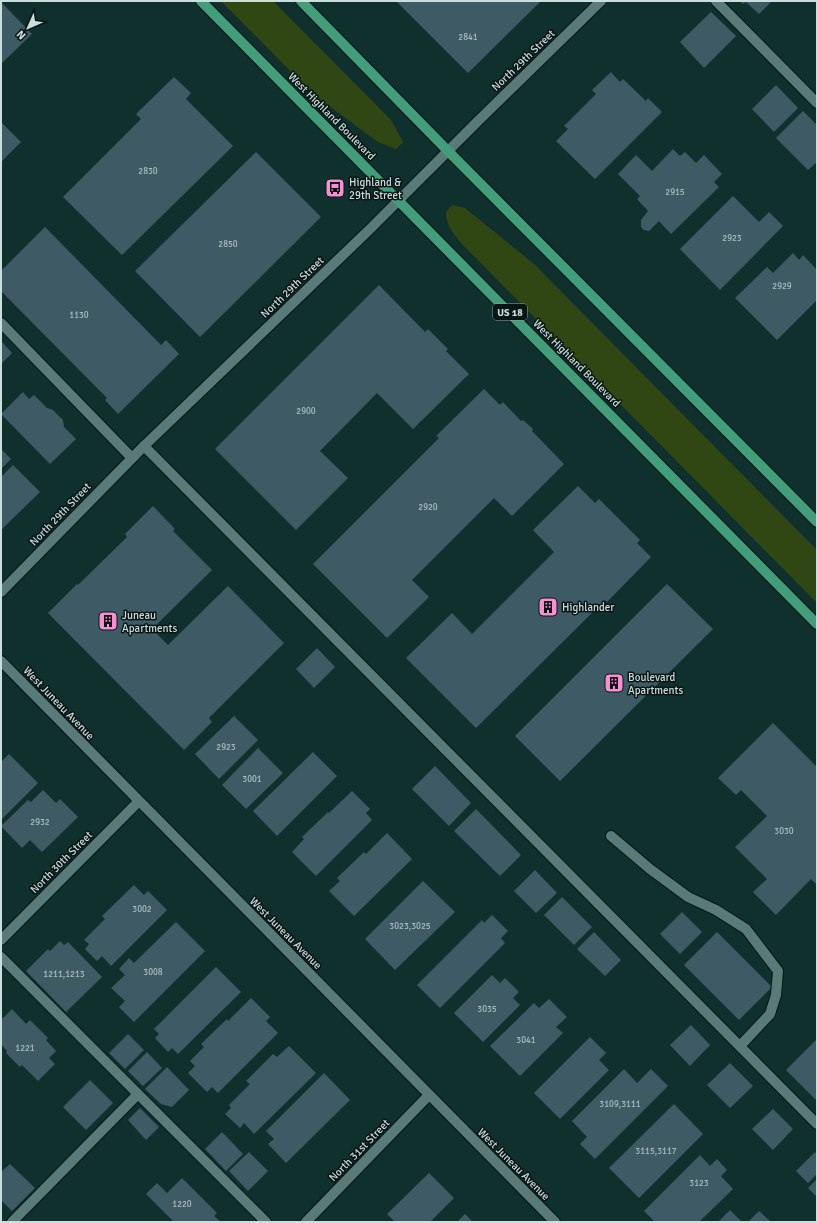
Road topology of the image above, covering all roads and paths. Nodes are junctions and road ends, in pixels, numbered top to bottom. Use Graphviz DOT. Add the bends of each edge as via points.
graph roads {
  1 [pos="201,1"];
  2 [pos="301,1"];
  3 [pos="601,1"];
  4 [pos="716,1"];
  5 [pos="817,103"];
  6 [pos="448,151"];
  7 [pos="398,200"];
  8 [pos="1,323"];
  9 [pos="144,446"];
  10 [pos="132,458"];
  11 [pos="817,522"];
  12 [pos="1,592"];
  13 [pos="817,624"];
  14 [pos="1,661"];
  15 [pos="139,801"];
  16 [pos="611,836"];
  17 [pos="1,940"];
  18 [pos="1,957"];
  19 [pos="740,1046"];
  20 [pos="138,1094"];
  21 [pos="429,1095"];
  22 [pos="817,1124"];
  23 [pos="12,1222"];
  24 [pos="266,1222"];
  25 [pos="306,1222"];
  26 [pos="555,1222"];
  1 -- 7 [label="main road, West Highland Boulevard / US 18"];
  2 -- 6 [label="main road"];
  3 -- 6 [label="street, North 29th Street"];
  4 -- 5 [label="street"];
  6 -- 7 [label="street, North 29th Street"];
  6 -- 11 [label="main road"];
  7 -- 9 [label="street, North 29th Street"];
  7 -- 13 [label="main road, West Highland Boulevard / US 18"];
  8 -- 10 [label="street"];
  9 -- 10 [label="street, North 29th Street"];
  9 -- 19 [label="street"];
  10 -- 12 [label="street, North 29th Street"];
  14 -- 15 [label="street, West Juneau Avenue"];
  15 -- 17 [label="street, North 30th Street"];
  15 -- 21 [label="street, West Juneau Avenue"];
  16 -- 19 [label="street" via="688,897 716,910 746,929 778,971 776,995 770,1014"];
  18 -- 20 [label="street"];
  19 -- 22 [label="street"];
  20 -- 23 [label="street"];
  20 -- 24 [label="street"];
  21 -- 25 [label="street, North 31st Street"];
  21 -- 26 [label="street, West Juneau Avenue"];
}
